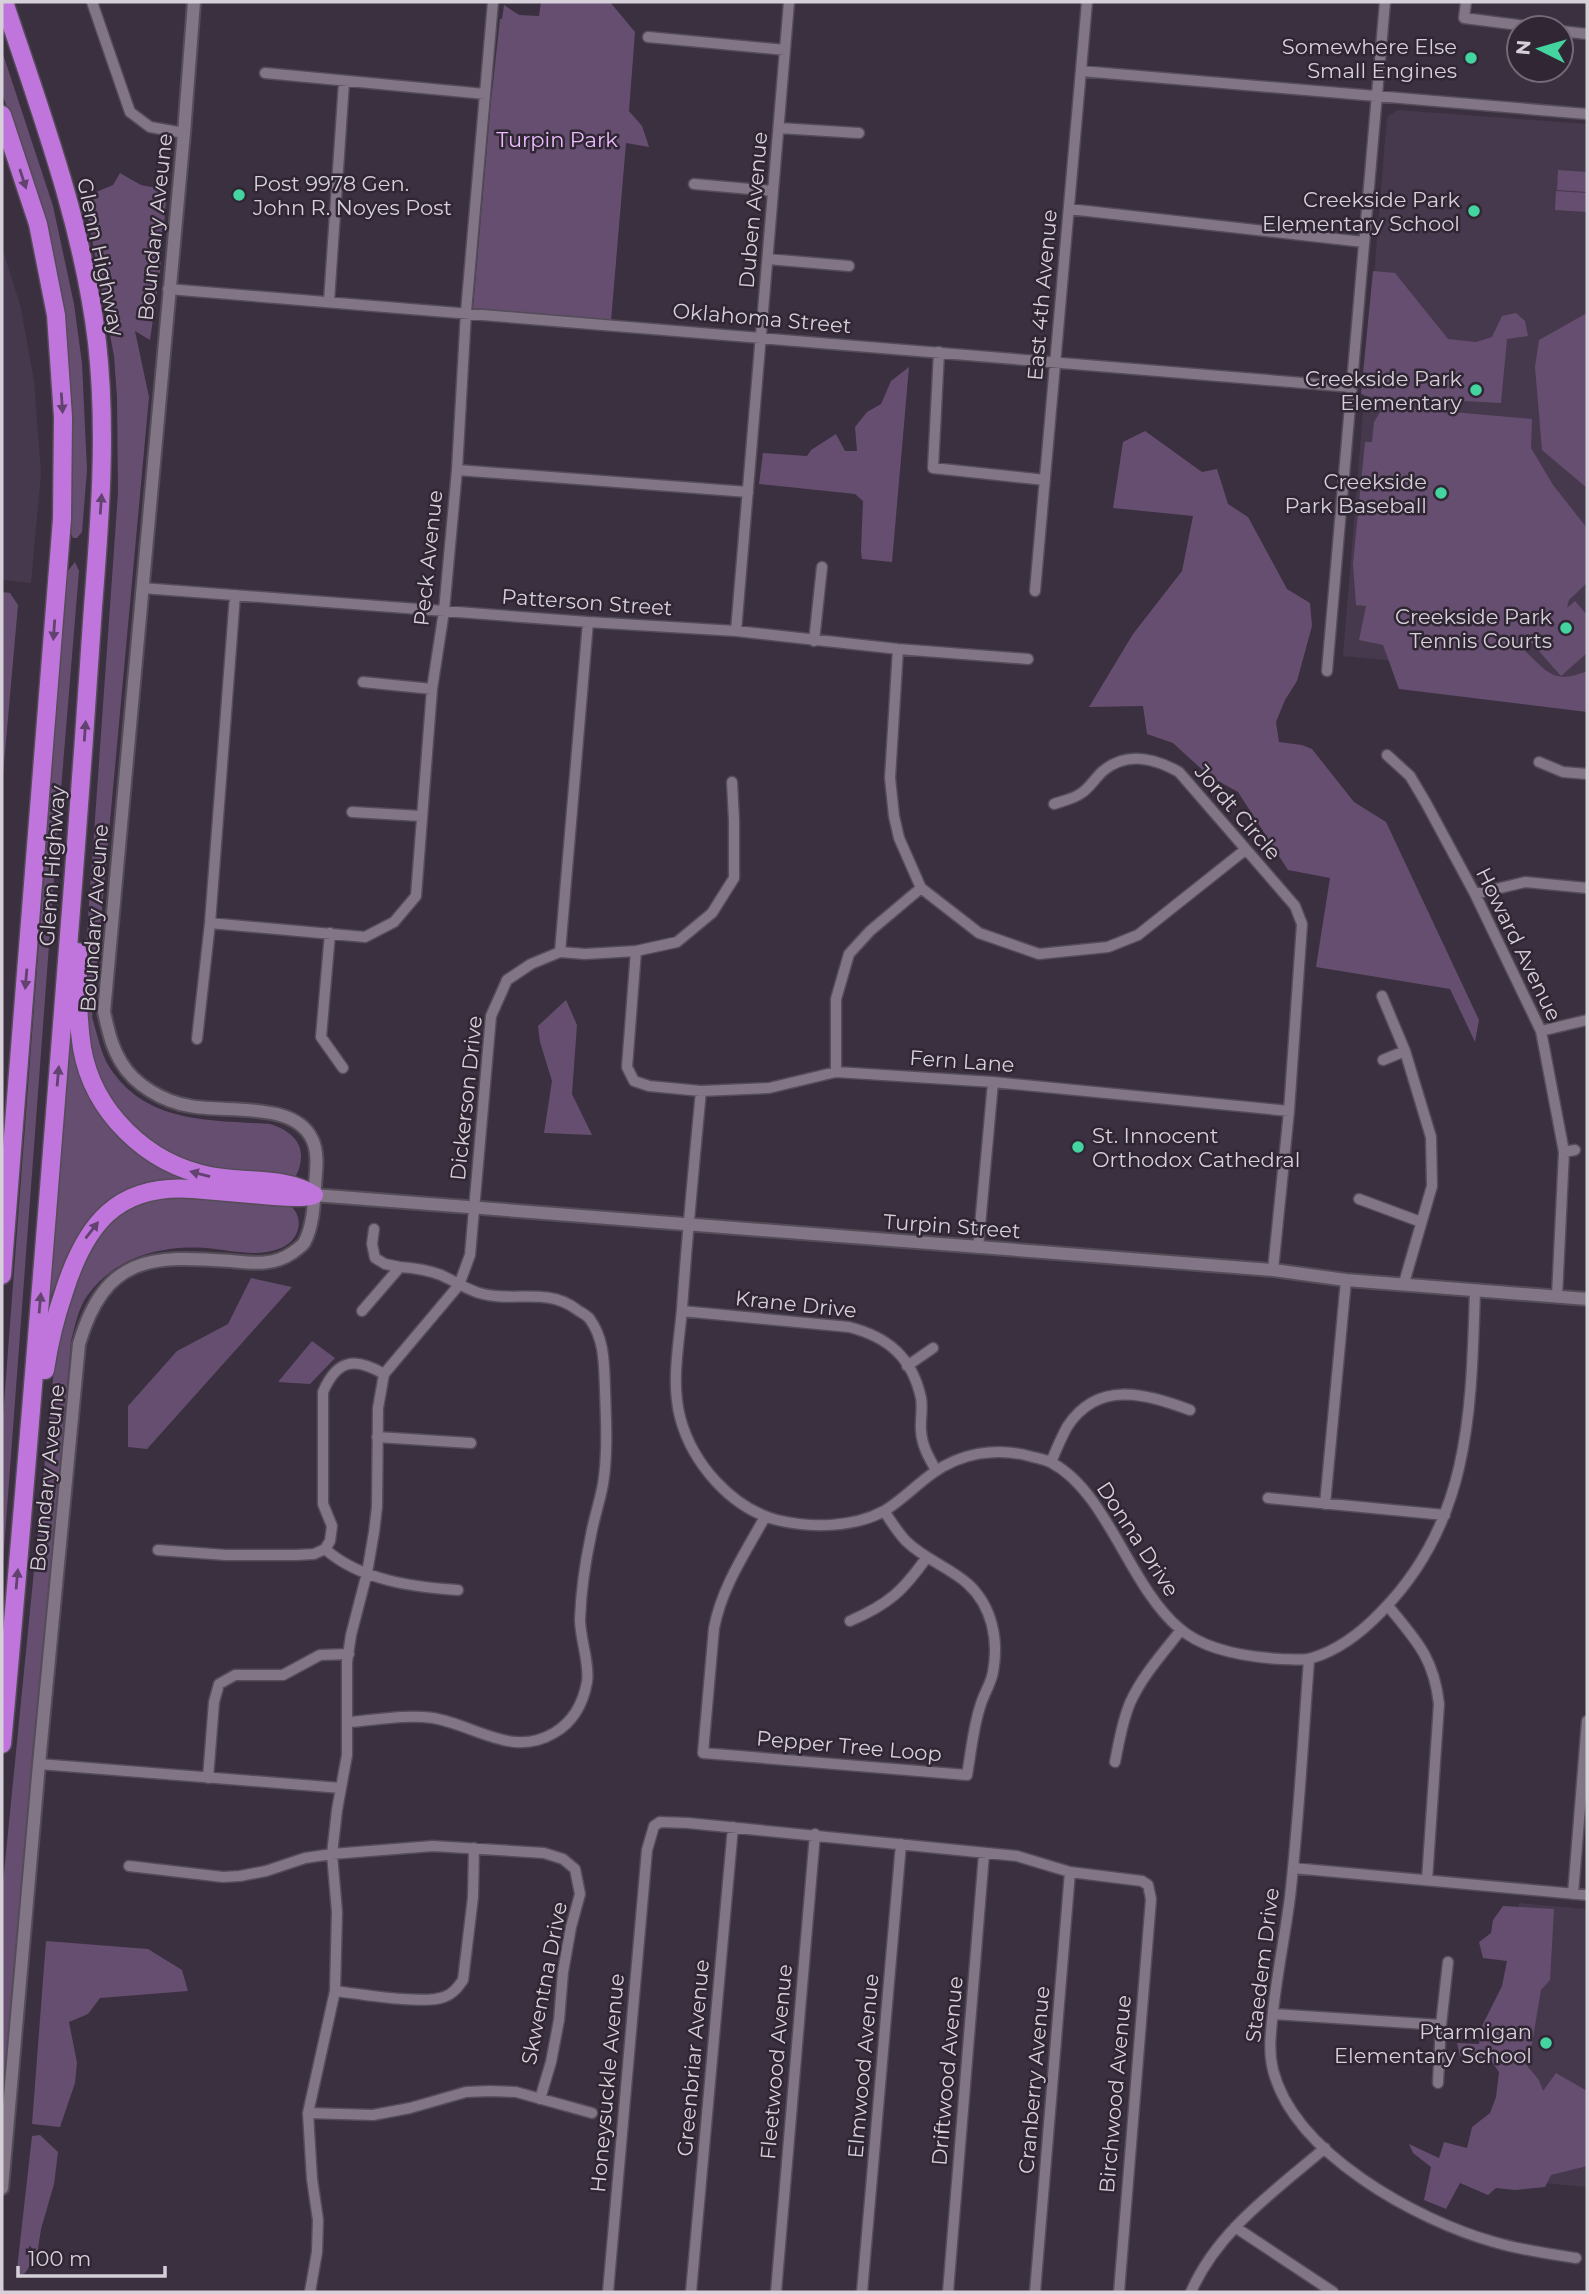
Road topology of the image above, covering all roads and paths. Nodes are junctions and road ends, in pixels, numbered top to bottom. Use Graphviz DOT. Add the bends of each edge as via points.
graph roads {
  1 [pos="4,2"];
  2 [pos="11,2"];
  3 [pos="92,2"];
  4 [pos="194,2"];
  5 [pos="493,2"];
  6 [pos="789,2"];
  7 [pos="1087,2"];
  8 [pos="1384,2"];
  9 [pos="1466,2"];
  10 [pos="1505,23"];
  11 [pos="648,37"];
  12 [pos="785,50"];
  13 [pos="1081,71"];
  14 [pos="265,74"];
  15 [pos="344,82"];
  16 [pos="485,94"];
  17 [pos="1376,96"];
  18 [pos="1587,114"];
  19 [pos="2,115"];
  20 [pos="779,128"];
  21 [pos="184,133"];
  22 [pos="859,133"];
  23 [pos="52,145"];
  24 [pos="694,184"];
  25 [pos="773,191"];
  26 [pos="1069,209"];
  27 [pos="1364,242"];
  28 [pos="768,259"];
  29 [pos="849,266"];
  30 [pos="169,289"];
  31 [pos="329,300"];
  32 [pos="466,312"];
  33 [pos="761,337"];
  34 [pos="939,352"];
  35 [pos="1055,362"];
  36 [pos="1352,387"];
  37 [pos="457,470"];
  38 [pos="1045,480"];
  39 [pos="748,492"];
  40 [pos="822,567"];
  41 [pos="142,588"];
  42 [pos="1035,591"];
  43 [pos="235,595"];
  44 [pos="444,611"];
  45 [pos="588,622"];
  46 [pos="736,631"];
  47 [pos="814,641"];
  48 [pos="898,649"];
  49 [pos="1028,659"];
  50 [pos="1327,671"];
  51 [pos="363,682"];
  52 [pos="432,689"];
  53 [pos="1387,755"];
  54 [pos="1539,762"];
  55 [pos="1587,774"];
  56 [pos="732,782"];
  57 [pos="80,799"];
  58 [pos="1054,804"];
  59 [pos="352,812"];
  60 [pos="421,816"];
  61 [pos="1245,850"];
  62 [pos="921,888"];
  63 [pos="1587,888"];
  64 [pos="1475,894"];
  65 [pos="210,923"];
  66 [pos="330,933"];
  67 [pos="636,951"];
  68 [pos="560,952"];
  69 [pos="1381,996"];
  70 [pos="1587,1020"];
  71 [pos="1541,1031"];
  72 [pos="197,1039"];
  73 [pos="1405,1051"];
  74 [pos="1383,1060"];
  75 [pos="343,1068"];
  76 [pos="836,1072"];
  77 [pos="993,1082"];
  78 [pos="701,1091"];
  79 [pos="1289,1111"];
  80 [pos="314,1195"];
  81 [pos="1359,1199"];
  82 [pos="475,1206"];
  83 [pos="1420,1222"];
  84 [pos="688,1225"];
  85 [pos="374,1229"];
  86 [pos="978,1248"];
  87 [pos="400,1267"];
  88 [pos="1273,1270"];
  89 [pos="2,1275"];
  90 [pos="1346,1280"];
  91 [pos="1404,1283"];
  92 [pos="459,1285"];
  93 [pos="1475,1291"];
  94 [pos="1558,1296"];
  95 [pos="1587,1299"];
  96 [pos="362,1311"];
  97 [pos="682,1311"];
  98 [pos="933,1348"];
  99 [pos="907,1366"];
  100 [pos="384,1374"];
  101 [pos="1191,1410"];
  102 [pos="377,1437"];
  103 [pos="471,1443"];
  104 [pos="1051,1462"];
  105 [pos="936,1470"];
  106 [pos="1268,1498"];
  107 [pos="1325,1504"];
  108 [pos="24,1508"];
  109 [pos="884,1511"];
  110 [pos="1445,1515"];
  111 [pos="765,1517"];
  112 [pos="325,1549"];
  113 [pos="158,1550"];
  114 [pos="927,1557"];
  115 [pos="367,1573"];
  116 [pos="458,1590"];
  117 [pos="1388,1606"];
  118 [pos="850,1621"];
  119 [pos="1181,1630"];
  120 [pos="348,1654"];
  121 [pos="1309,1660"];
  122 [pos="1587,1721"];
  123 [pos="349,1722"];
  124 [pos="2,1744"];
  125 [pos="1115,1762"];
  126 [pos="38,1764"];
  127 [pos="208,1778"];
  128 [pos="341,1788"];
  129 [pos="733,1827"];
  130 [pos="815,1834"];
  131 [pos="901,1844"];
  132 [pos="474,1848"];
  133 [pos="332,1854"];
  134 [pos="984,1854"];
  135 [pos="129,1866"];
  136 [pos="1293,1868"];
  137 [pos="1070,1872"];
  138 [pos="1427,1880"];
  139 [pos="1573,1894"];
  140 [pos="1587,1895"];
  141 [pos="1448,1962"];
  142 [pos="335,1991"];
  143 [pos="1273,2014"];
  144 [pos="1441,2025"];
  145 [pos="1438,2083"];
  146 [pos="540,2099"];
  147 [pos="308,2113"];
  148 [pos="592,2113"];
  149 [pos="1325,2148"];
  150 [pos="2,2188"];
  151 [pos="1235,2227"];
  152 [pos="1577,2258"];
  153 [pos="310,2292"];
  154 [pos="608,2292"];
  155 [pos="691,2292"];
  156 [pos="776,2292"];
  157 [pos="862,2292"];
  158 [pos="948,2292"];
  159 [pos="1035,2292"];
  160 [pos="1118,2292"];
  161 [pos="1191,2292"];
  162 [pos="1333,2292"];
  1 -- 23 [label="highway, Glenn Highway"];
  2 -- 23 [label="highway"];
  3 -- 21 [label="street" via="130,111 150,127"];
  4 -- 21 [label="street, Boundary Aveune"];
  5 -- 16 [label="street, Peck Avenue"];
  6 -- 12 [label="street, Duben Avenue"];
  7 -- 13 [label="street, East 4th Avenue"];
  8 -- 17 [label="street"];
  9 -- 10 [label="street" via="1464,18"];
  11 -- 12 [label="street"];
  12 -- 20 [label="street, Duben Avenue"];
  13 -- 17 [label="street"];
  13 -- 26 [label="street, East 4th Avenue"];
  14 -- 15 [label="street"];
  15 -- 16 [label="street"];
  15 -- 31 [label="street"];
  16 -- 32 [label="street, Peck Avenue"];
  17 -- 18 [label="street"];
  17 -- 27 [label="street"];
  19 -- 89 [label="highway, Glenn Highway, one-way" via="38,224 56,315 63,417 62,519"];
  20 -- 22 [label="street"];
  20 -- 25 [label="street, Duben Avenue"];
  21 -- 30 [label="street, Boundary Aveune"];
  57 -- 23 [label="highway, Glenn Highway, one-way" via="102,420 87,282"];
  24 -- 25 [label="street"];
  25 -- 28 [label="street, Duben Avenue"];
  26 -- 27 [label="street"];
  26 -- 35 [label="street, East 4th Avenue"];
  27 -- 36 [label="street"];
  28 -- 29 [label="street"];
  28 -- 33 [label="street, Duben Avenue"];
  30 -- 31 [label="street, Oklahoma Street"];
  30 -- 41 [label="street, Boundary Aveune"];
  31 -- 32 [label="street, Oklahoma Street"];
  32 -- 33 [label="street, Oklahoma Street"];
  32 -- 37 [label="street, Peck Avenue"];
  33 -- 34 [label="street, Oklahoma Street"];
  33 -- 39 [label="street, Duben Avenue"];
  34 -- 35 [label="street, Oklahoma Street"];
  34 -- 38 [label="street" via="933,468"];
  35 -- 36 [label="street, Oklahoma Street"];
  35 -- 38 [label="street, East 4th Avenue"];
  36 -- 50 [label="street"];
  37 -- 39 [label="street"];
  37 -- 44 [label="street, Peck Avenue"];
  38 -- 42 [label="street, East 4th Avenue"];
  39 -- 46 [label="street, Duben Avenue"];
  40 -- 47 [label="street"];
  41 -- 43 [label="street, Patterson Street"];
  41 -- 80 [label="street, Boundary Aveune" via="106,983 104,1012 110,1038 121,1063 163,1098 190,1106 280,1114 299,1121 317,1153"];
  43 -- 44 [label="street, Patterson Street"];
  43 -- 65 [label="street"];
  44 -- 45 [label="street, Patterson Street"];
  44 -- 52 [label="street, Peck Avenue"];
  45 -- 46 [label="street, Patterson Street"];
  45 -- 68 [label="street"];
  46 -- 47 [label="street, Patterson Street"];
  47 -- 48 [label="street, Patterson Street"];
  48 -- 49 [label="street, Patterson Street"];
  48 -- 62 [label="street" via="890,778 899,838"];
  51 -- 52 [label="street"];
  52 -- 60 [label="street, Peck Avenue"];
  53 -- 64 [label="street, Howard Avenue" via="1410,776"];
  54 -- 55 [label="street" via="1563,772"];
  56 -- 67 [label="street, Dickerson Drive" via="734,878 712,913 677,942"];
  80 -- 57 [label="highway, one-way" via="289,1184 212,1177 174,1165 135,1139 106,1106 90,1075 80,1034"];
  108 -- 57 [label="highway, Glenn Highway, one-way"];
  58 -- 61 [label="street, Jordt Circle" via="1081,794 1121,760 1140,757 1179,772"];
  59 -- 60 [label="street"];
  60 -- 66 [label="street, Peck Avenue" via="416,896 394,922 365,937"];
  61 -- 62 [label="street" via="1138,934 1108,947 1038,954 979,933"];
  61 -- 79 [label="street, Jordt Circle" via="1295,906 1302,924"];
  62 -- 76 [label="street" via="870,930 849,954 836,999"];
  63 -- 64 [label="street" via="1525,882"];
  64 -- 71 [label="street, Howard Avenue"];
  65 -- 66 [label="street, Peck Avenue"];
  65 -- 72 [label="street"];
  66 -- 75 [label="street" via="321,1037"];
  67 -- 68 [label="street, Dickerson Drive"];
  67 -- 78 [label="street, Fern Lane" via="627,1067 634,1081 649,1086"];
  68 -- 82 [label="street, Dickerson Drive" via="507,980 491,1016"];
  69 -- 73 [label="street"];
  70 -- 71 [label="street"];
  71 -- 94 [label="street, Howard Avenue" via="1570,1151"];
  73 -- 74 [label="street"];
  73 -- 83 [label="street" via="1431,1137 1432,1186"];
  76 -- 77 [label="street, Fern Lane"];
  76 -- 78 [label="street, Fern Lane" via="769,1088"];
  77 -- 79 [label="street, Fern Lane"];
  77 -- 86 [label="street"];
  78 -- 84 [label="street, Donna Drive"];
  79 -- 88 [label="street"];
  80 -- 82 [label="street, Turpin Street"];
  108 -- 80 [label="highway, one-way" via="52,1329 82,1244 98,1223 134,1197 163,1189"];
  80 -- 126 [label="street, Boundary Aveune" via="303,1245 284,1258 266,1264 182,1257 154,1260 112,1280 87,1318 79,1344"];
  81 -- 83 [label="street"];
  82 -- 84 [label="street, Turpin Street"];
  82 -- 92 [label="street, Dickerson Drive" via="470,1255"];
  83 -- 91 [label="street"];
  84 -- 86 [label="street, Turpin Street"];
  84 -- 97 [label="street, Donna Drive"];
  85 -- 87 [label="street" via="374,1258"];
  86 -- 88 [label="street, Turpin Street"];
  87 -- 92 [label="street" via="422,1269"];
  87 -- 96 [label="street"];
  88 -- 90 [label="street, Turpin Street"];
  90 -- 91 [label="street, Turpin Street"];
  90 -- 107 [label="street"];
  91 -- 93 [label="street, Turpin Street"];
  92 -- 100 [label="street"];
  92 -- 123 [label="street" via="495,1297 550,1296 571,1305 589,1318 603,1348 603,1483 580,1622 588,1679 581,1704 567,1725 532,1743 513,1743 430,1718"];
  93 -- 94 [label="street, Turpin Street"];
  93 -- 110 [label="street, Donna Drive" via="1464,1448"];
  94 -- 95 [label="street, Turpin Street"];
  97 -- 99 [label="street, Krane Drive" via="870,1332 887,1341"];
  97 -- 111 [label="street, Donna Drive" via="676,1386 688,1441 721,1489"];
  98 -- 99 [label="street"];
  99 -- 105 [label="street, Krane Drive" via="921,1400 925,1450"];
  100 -- 102 [label="street"];
  100 -- 112 [label="street" via="369,1365 340,1367 323,1392 323,1504 332,1526"];
  101 -- 104 [label="street" via="1144,1395 1100,1398 1066,1428"];
  102 -- 103 [label="street"];
  102 -- 115 [label="street" via="377,1507"];
  104 -- 105 [label="street, Donna Drive" via="1001,1451 960,1458"];
  104 -- 119 [label="street, Donna Drive" via="1090,1499 1160,1610"];
  105 -- 109 [label="street, Donna Drive"];
  106 -- 107 [label="street"];
  107 -- 110 [label="street"];
  124 -- 108 [label="highway, Glenn Highway, one-way"];
  109 -- 111 [label="street, Donna Drive" via="860,1520 816,1525"];
  109 -- 114 [label="street, Pepper Tree Loop" via="906,1541"];
  110 -- 117 [label="street, Donna Drive" via="1422,1561"];
  111 -- 114 [label="street, Pepper Tree Loop" via="718,1608 703,1753 967,1775 980,1706 993,1673 992,1622 969,1585"];
  112 -- 113 [label="street" via="296,1555"];
  112 -- 115 [label="street" via="349,1567"];
  114 -- 118 [label="street" via="892,1599"];
  115 -- 116 [label="street" via="427,1588"];
  115 -- 120 [label="street"];
  117 -- 121 [label="street, Donna Drive" via="1344,1643"];
  117 -- 138 [label="street" via="1428,1658 1437,1681"];
  119 -- 121 [label="street, Donna Drive" via="1227,1651"];
  119 -- 125 [label="street" via="1129,1704"];
  120 -- 123 [label="street"];
  120 -- 127 [label="street" via="320,1655 283,1675 235,1675 219,1684"];
  121 -- 136 [label="street, Staedem Drive"];
  122 -- 139 [label="street"];
  123 -- 128 [label="street"];
  126 -- 127 [label="street"];
  126 -- 150 [label="street, Boundary Aveune"];
  127 -- 128 [label="street"];
  128 -- 133 [label="street"];
  129 -- 130 [label="street"];
  129 -- 154 [label="street, Honeysuckle Avenue" via="660,1822 652,1831"];
  129 -- 155 [label="street, Greenbriar Avenue"];
  130 -- 131 [label="street"];
  130 -- 156 [label="street, Fleetwood Avenue"];
  131 -- 134 [label="street"];
  131 -- 157 [label="street, Elmwood Avenue"];
  132 -- 133 [label="street, Skwentna Drive" via="433,1846"];
  132 -- 142 [label="street" via="463,1980 456,1991 428,2000"];
  132 -- 146 [label="street, Skwentna Drive" via="554,1856 575,1869 578,1880 580,1894 563,1972 559,2020"];
  133 -- 135 [label="street, Skwentna Drive" via="240,1876"];
  133 -- 142 [label="street" via="337,1912"];
  134 -- 137 [label="street" via="1017,1856"];
  134 -- 158 [label="street, Driftwood Avenue"];
  136 -- 138 [label="street"];
  136 -- 143 [label="street, Staedem Drive"];
  137 -- 159 [label="street, Cranberry Avenue"];
  137 -- 160 [label="street, Birchwood Avenue" via="1142,1881 1148,1885 1151,1899"];
  138 -- 139 [label="street"];
  139 -- 140 [label="street"];
  141 -- 144 [label="street"];
  142 -- 147 [label="street"];
  143 -- 144 [label="street"];
  143 -- 149 [label="street, Staedem Drive" via="1270,2048 1279,2089 1288,2108"];
  144 -- 145 [label="street"];
  146 -- 147 [label="street" via="516,2092 466,2092 373,2115"];
  146 -- 148 [label="street"];
  147 -- 153 [label="street" via="318,2220"];
  149 -- 151 [label="street"];
  149 -- 152 [label="street, Staedem Drive" via="1362,2179 1420,2214 1492,2242"];
  151 -- 161 [label="street" via="1213,2252"];
  151 -- 162 [label="street"];
}
